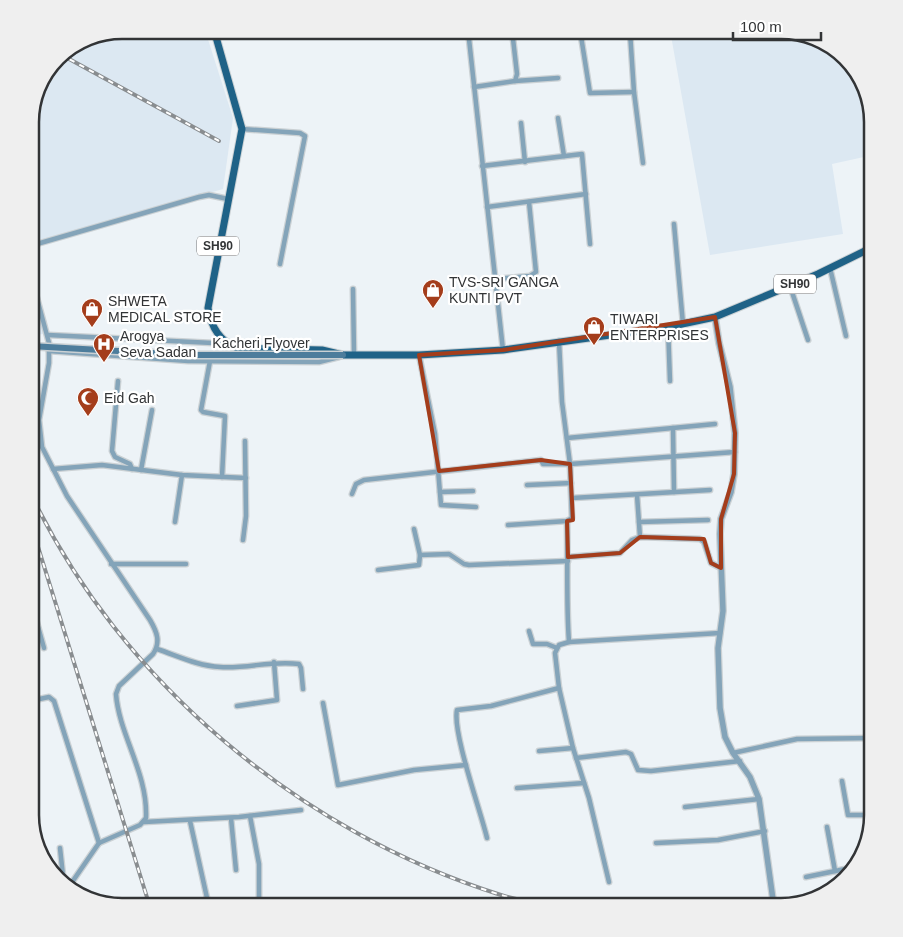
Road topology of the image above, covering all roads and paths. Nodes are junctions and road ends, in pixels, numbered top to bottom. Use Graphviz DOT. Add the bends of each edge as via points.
graph roads {
  1 [pos="217,39"];
  2 [pos="469,39"];
  3 [pos="513,39"];
  4 [pos="581,39"];
  5 [pos="630,39"];
  6 [pos="558,78"];
  7 [pos="515,81"];
  8 [pos="474,87"];
  9 [pos="634,92"];
  10 [pos="558,118"];
  11 [pos="521,123"];
  12 [pos="242,129"];
  13 [pos="564,156"];
  14 [pos="525,162"];
  15 [pos="643,162"];
  16 [pos="482,166"];
  17 [pos="586,194"];
  18 [pos="228,198"];
  19 [pos="529,202"];
  20 [pos="487,208"];
  21 [pos="674,224"];
  22 [pos="39,243"];
  23 [pos="590,244"];
  24 [pos="864,251"];
  25 [pos="280,264"];
  26 [pos="830,268"];
  27 [pos="496,279"];
  28 [pos="790,286"];
  29 [pos="353,289"];
  30 [pos="39,306"];
  31 [pos="715,317"];
  32 [pos="683,324"];
  33 [pos="668,327"];
  34 [pos="48,335"];
  35 [pos="846,336"];
  36 [pos="223,340"];
  37 [pos="808,340"];
  38 [pos="559,341"];
  39 [pos="39,347"];
  40 [pos="503,350"];
  41 [pos="49,351"];
  42 [pos="343,355"];
  43 [pos="354,355"];
  44 [pos="419,355"];
  45 [pos="210,361"];
  46 [pos="118,381"];
  47 [pos="670,381"];
  48 [pos="152,410"];
  49 [pos="715,424"];
  50 [pos="673,428"];
  51 [pos="567,438"];
  52 [pos="245,441"];
  53 [pos="735,452"];
  54 [pos="674,456"];
  55 [pos="570,464"];
  56 [pos="53,469"];
  57 [pos="132,469"];
  58 [pos="141,470"];
  59 [pos="439,471"];
  60 [pos="182,475"];
  61 [pos="222,477"];
  62 [pos="246,478"];
  63 [pos="571,482"];
  64 [pos="526,485"];
  65 [pos="710,490"];
  66 [pos="473,491"];
  67 [pos="440,492"];
  68 [pos="674,492"];
  69 [pos="352,494"];
  70 [pos="637,495"];
  71 [pos="572,498"];
  72 [pos="476,506"];
  73 [pos="708,520"];
  74 [pos="568,521"];
  75 [pos="174,522"];
  76 [pos="638,522"];
  77 [pos="508,525"];
  78 [pos="414,529"];
  79 [pos="640,538"];
  80 [pos="243,540"];
  81 [pos="420,555"];
  82 [pos="568,559"];
  83 [pos="111,564"];
  84 [pos="186,564"];
  85 [pos="721,568"];
  86 [pos="378,570"];
  87 [pos="39,630"];
  88 [pos="529,631"];
  89 [pos="720,633"];
  90 [pos="569,642"];
  91 [pos="44,648"];
  92 [pos="557,648"];
  93 [pos="157,649"];
  94 [pos="274,662"];
  95 [pos="559,688"];
  96 [pos="303,689"];
  97 [pos="39,699"];
  98 [pos="324,703"];
  99 [pos="237,706"];
  100 [pos="864,738"];
  101 [pos="573,748"];
  102 [pos="539,751"];
  103 [pos="733,753"];
  104 [pos="576,758"];
  105 [pos="740,761"];
  106 [pos="466,765"];
  107 [pos="842,781"];
  108 [pos="584,783"];
  109 [pos="517,788"];
  110 [pos="759,799"];
  111 [pos="685,807"];
  112 [pos="301,810"];
  113 [pos="864,815"];
  114 [pos="250,816"];
  115 [pos="231,818"];
  116 [pos="190,821"];
  117 [pos="144,822"];
  118 [pos="827,827"];
  119 [pos="765,831"];
  120 [pos="488,838"];
  121 [pos="656,842"];
  122 [pos="99,843"];
  123 [pos="60,848"];
  124 [pos="844,869"];
  125 [pos="236,870"];
  126 [pos="835,871"];
  127 [pos="63,873"];
  128 [pos="806,877"];
  129 [pos="72,882"];
  130 [pos="609,882"];
  131 [pos="207,898"];
  132 [pos="259,898"];
  133 [pos="773,898"];
  1 -- 12 [label="main road, SH90"];
  2 -- 8 [label="street"];
  3 -- 7 [label="street"];
  4 -- 9 [label="street" via="590,93"];
  5 -- 9 [label="street"];
  6 -- 7 [label="street"];
  7 -- 8 [label="street"];
  8 -- 16 [label="street"];
  9 -- 15 [label="street"];
  10 -- 13 [label="street"];
  11 -- 14 [label="street"];
  12 -- 18 [label="main road, SH90"];
  12 -- 25 [label="street" via="300,132 305,138"];
  13 -- 14 [label="street"];
  13 -- 17 [label="street" via="583,155"];
  14 -- 16 [label="street"];
  16 -- 20 [label="street"];
  17 -- 19 [label="street"];
  17 -- 23 [label="street"];
  18 -- 22 [label="street" via="199,197"];
  18 -- 36 [label="main road, SH90" via="208,308 212,324"];
  19 -- 20 [label="street"];
  19 -- 27 [label="street" via="536,272 530,276"];
  20 -- 27 [label="street"];
  21 -- 32 [label="street"];
  24 -- 26 [label="main road, SH90"];
  26 -- 28 [label="main road, SH90"];
  26 -- 35 [label="street"];
  27 -- 40 [label="street"];
  28 -- 31 [label="main road, SH90"];
  28 -- 37 [label="street"];
  29 -- 43 [label="street"];
  30 -- 34 [label="street"];
  31 -- 32 [label="main road, SH90"];
  31 -- 53 [label="street" via="734,407"];
  32 -- 33 [label="main road, SH90"];
  33 -- 38 [label="main road, SH90"];
  33 -- 47 [label="street"];
  34 -- 36 [label="street" via="213,343"];
  34 -- 41 [label="street"];
  36 -- 42 [label="main road, SH90" via="237,348 322,350"];
  38 -- 40 [label="main road, SH90"];
  38 -- 51 [label="street"];
  39 -- 42 [label="main road, Kacheri Flyover, bridge" via="188,356"];
  40 -- 44 [label="main road, SH90"];
  41 -- 45 [label="street"];
  41 -- 56 [label="street" via="39,430 42,447"];
  42 -- 43 [label="main road, SH90"];
  42 -- 45 [label="street" via="319,362"];
  43 -- 44 [label="main road, SH90"];
  44 -- 59 [label="street" via="432,411"];
  45 -- 61 [label="street" via="201,410 225,416"];
  46 -- 57 [label="street" via="112,451"];
  48 -- 58 [label="street"];
  49 -- 50 [label="street"];
  50 -- 51 [label="street"];
  50 -- 54 [label="street"];
  51 -- 55 [label="street"];
  52 -- 62 [label="street"];
  53 -- 54 [label="street"];
  53 -- 85 [label="street" via="731,492 721,519"];
  54 -- 55 [label="street"];
  54 -- 68 [label="street"];
  55 -- 59 [label="street" via="543,464 541,460"];
  55 -- 63 [label="street"];
  56 -- 57 [label="street" via="102,465"];
  56 -- 83 [label="street"];
  57 -- 58 [label="street"];
  58 -- 60 [label="street"];
  59 -- 67 [label="street"];
  59 -- 69 [label="street" via="364,480 356,484"];
  60 -- 61 [label="street"];
  60 -- 75 [label="street"];
  61 -- 62 [label="street"];
  62 -- 80 [label="street"];
  63 -- 64 [label="street"];
  63 -- 71 [label="street"];
  65 -- 68 [label="street"];
  66 -- 67 [label="street"];
  67 -- 72 [label="street" via="441,505"];
  68 -- 70 [label="street"];
  70 -- 71 [label="street"];
  70 -- 76 [label="street"];
  71 -- 74 [label="street" via="572,518"];
  73 -- 76 [label="street"];
  74 -- 77 [label="street"];
  74 -- 82 [label="street"];
  76 -- 79 [label="street"];
  78 -- 81 [label="street"];
  79 -- 82 [label="street" via="632,540 620,553"];
  79 -- 85 [label="street" via="702,540 711,563"];
  81 -- 82 [label="street" via="449,554 469,565"];
  81 -- 86 [label="street" via="418,566"];
  82 -- 90 [label="street"];
  83 -- 84 [label="street"];
  83 -- 93 [label="street" via="155,629"];
  85 -- 89 [label="street" via="723,611"];
  87 -- 91 [label="street"];
  88 -- 92 [label="street" via="533,644"];
  89 -- 90 [label="street"];
  89 -- 103 [label="street" via="720,708 725,736"];
  90 -- 92 [label="street"];
  92 -- 95 [label="street" via="554,657"];
  93 -- 94 [label="street" via="206,666 222,668"];
  93 -- 117 [label="street" via="116,694 137,763 146,810"];
  94 -- 96 [label="street" via="300,665"];
  94 -- 99 [label="street" via="276,700"];
  95 -- 101 [label="street"];
  95 -- 106 [label="street" via="491,706 457,710"];
  97 -- 122 [label="street" via="49,697 54,701"];
  98 -- 106 [label="street" via="338,785 414,770"];
  100 -- 103 [label="street" via="791,740"];
  101 -- 102 [label="street"];
  101 -- 104 [label="street"];
  103 -- 105 [label="street"];
  104 -- 105 [label="street" via="626,752 631,754 638,770 645,771"];
  104 -- 108 [label="street"];
  105 -- 110 [label="street"];
  106 -- 120 [label="street"];
  107 -- 113 [label="street" via="848,815"];
  108 -- 109 [label="street"];
  108 -- 130 [label="street"];
  110 -- 111 [label="street"];
  110 -- 119 [label="street"];
  112 -- 114 [label="street"];
  114 -- 115 [label="street"];
  114 -- 132 [label="street" via="259,864"];
  115 -- 116 [label="street"];
  115 -- 125 [label="street"];
  116 -- 117 [label="street"];
  116 -- 131 [label="street"];
  117 -- 122 [label="street"];
  118 -- 126 [label="street"];
  119 -- 121 [label="street" via="718,840"];
  119 -- 133 [label="street"];
  122 -- 129 [label="street"];
  123 -- 127 [label="street"];
  124 -- 126 [label="street"];
  126 -- 128 [label="street"];
}
